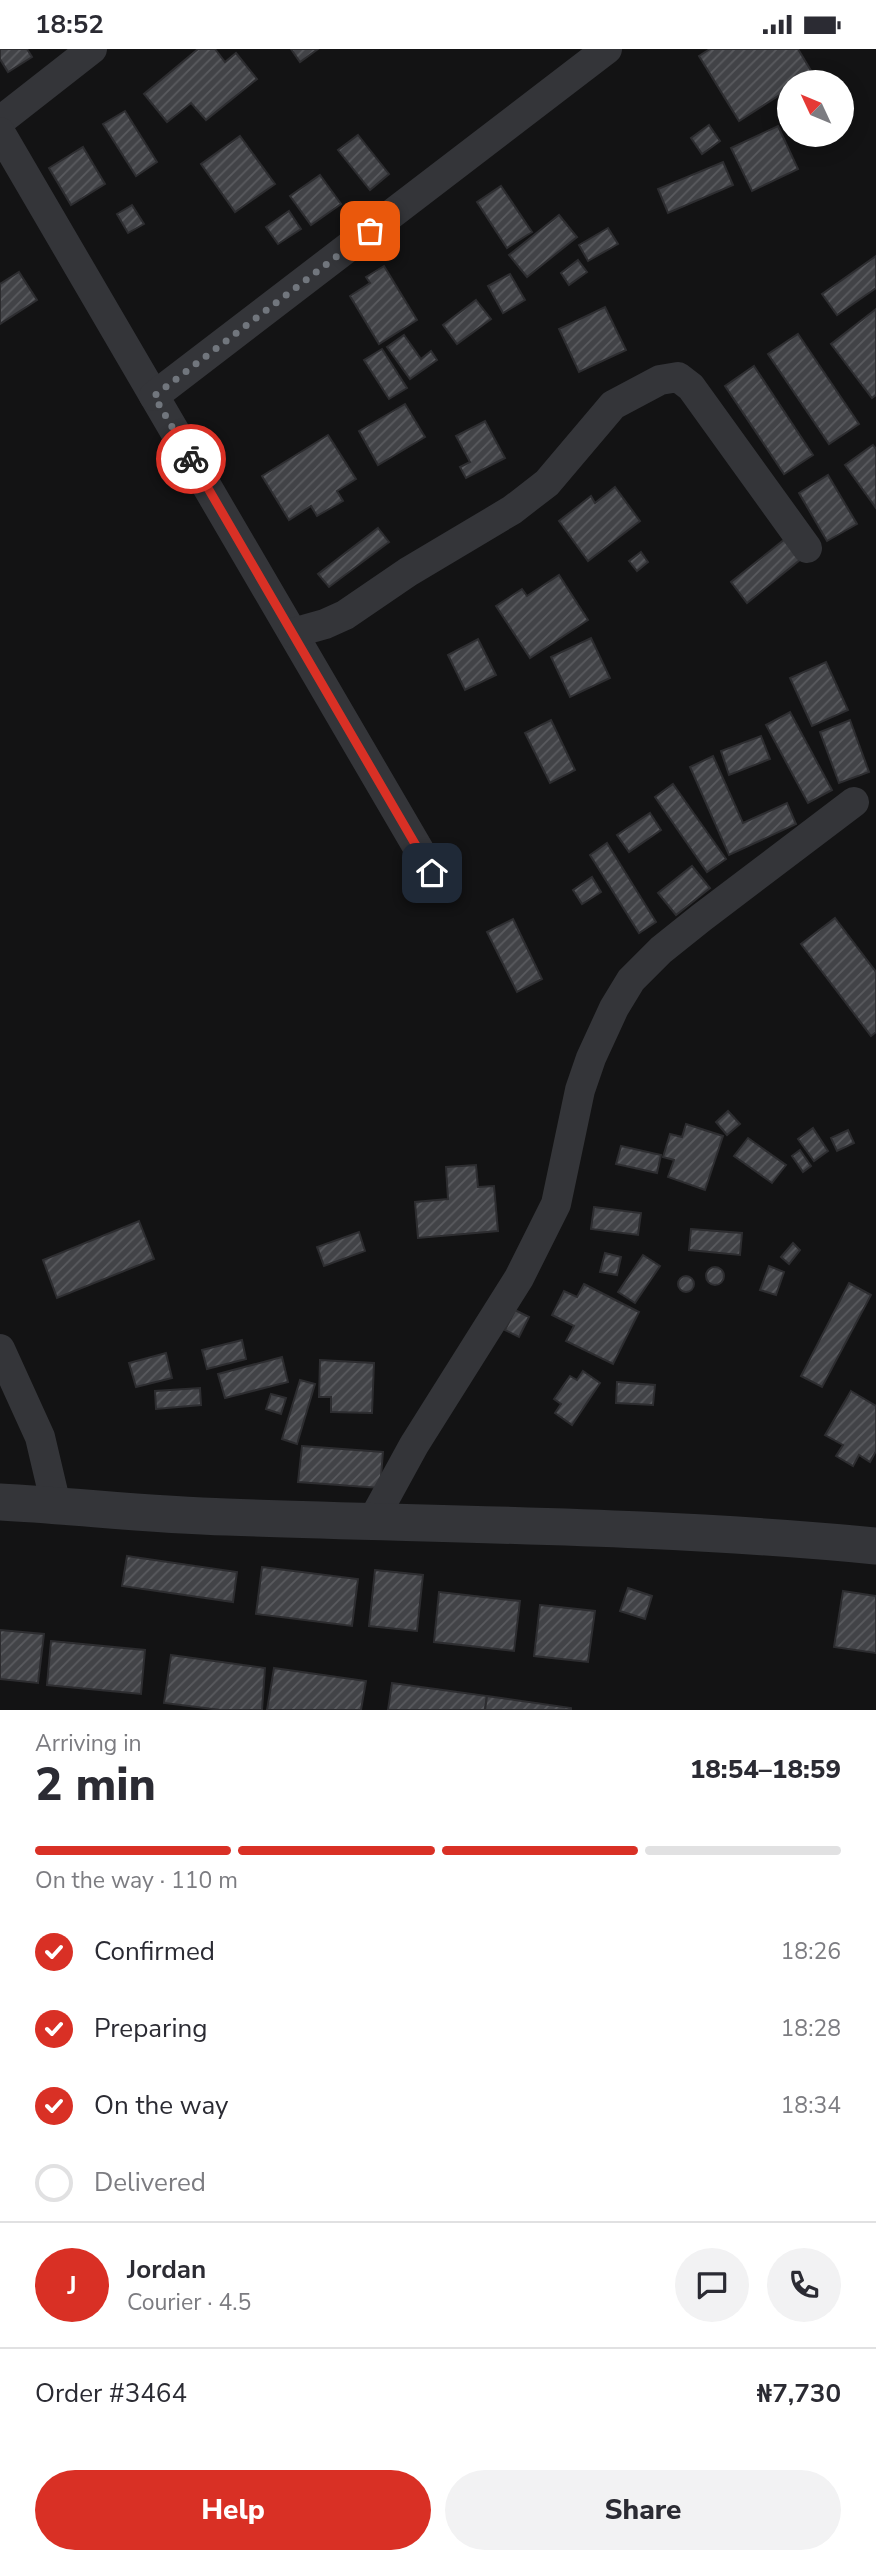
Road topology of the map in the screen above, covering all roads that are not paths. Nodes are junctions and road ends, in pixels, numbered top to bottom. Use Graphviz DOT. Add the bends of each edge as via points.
graph roads {
  1 [pos="92,49"];
  2 [pos="607,49"];
  3 [pos="0,121"];
  4 [pos="0,132"];
  5 [pos="154,396"];
  6 [pos="807,548"];
  7 [pos="293,633"];
  8 [pos="855,802"];
  9 [pos="432,873"];
  10 [pos="0,1349"];
  11 [pos="0,1502"];
  12 [pos="56,1505"];
  13 [pos="373,1520"];
  14 [pos="876,1546"];
  1 -- 3 [label="street"];
  2 -- 5 [label="street"];
  4 -- 5 [label="street"];
  5 -- 7 [label="street"];
  6 -- 7 [label="street" via="691,387 678,377 660,380 613,405 547,482 512,510 345,615"];
  7 -- 9 [label="street"];
  8 -- 13 [label="street" via="701,918 631,980 584,1079 556,1204 519,1278 414,1445"];
  10 -- 12 [label="street" via="40,1437"];
  11 -- 12 [label="street"];
  12 -- 13 [label="street" via="224,1517"];
  13 -- 14 [label="street" via="788,1537"];
}
